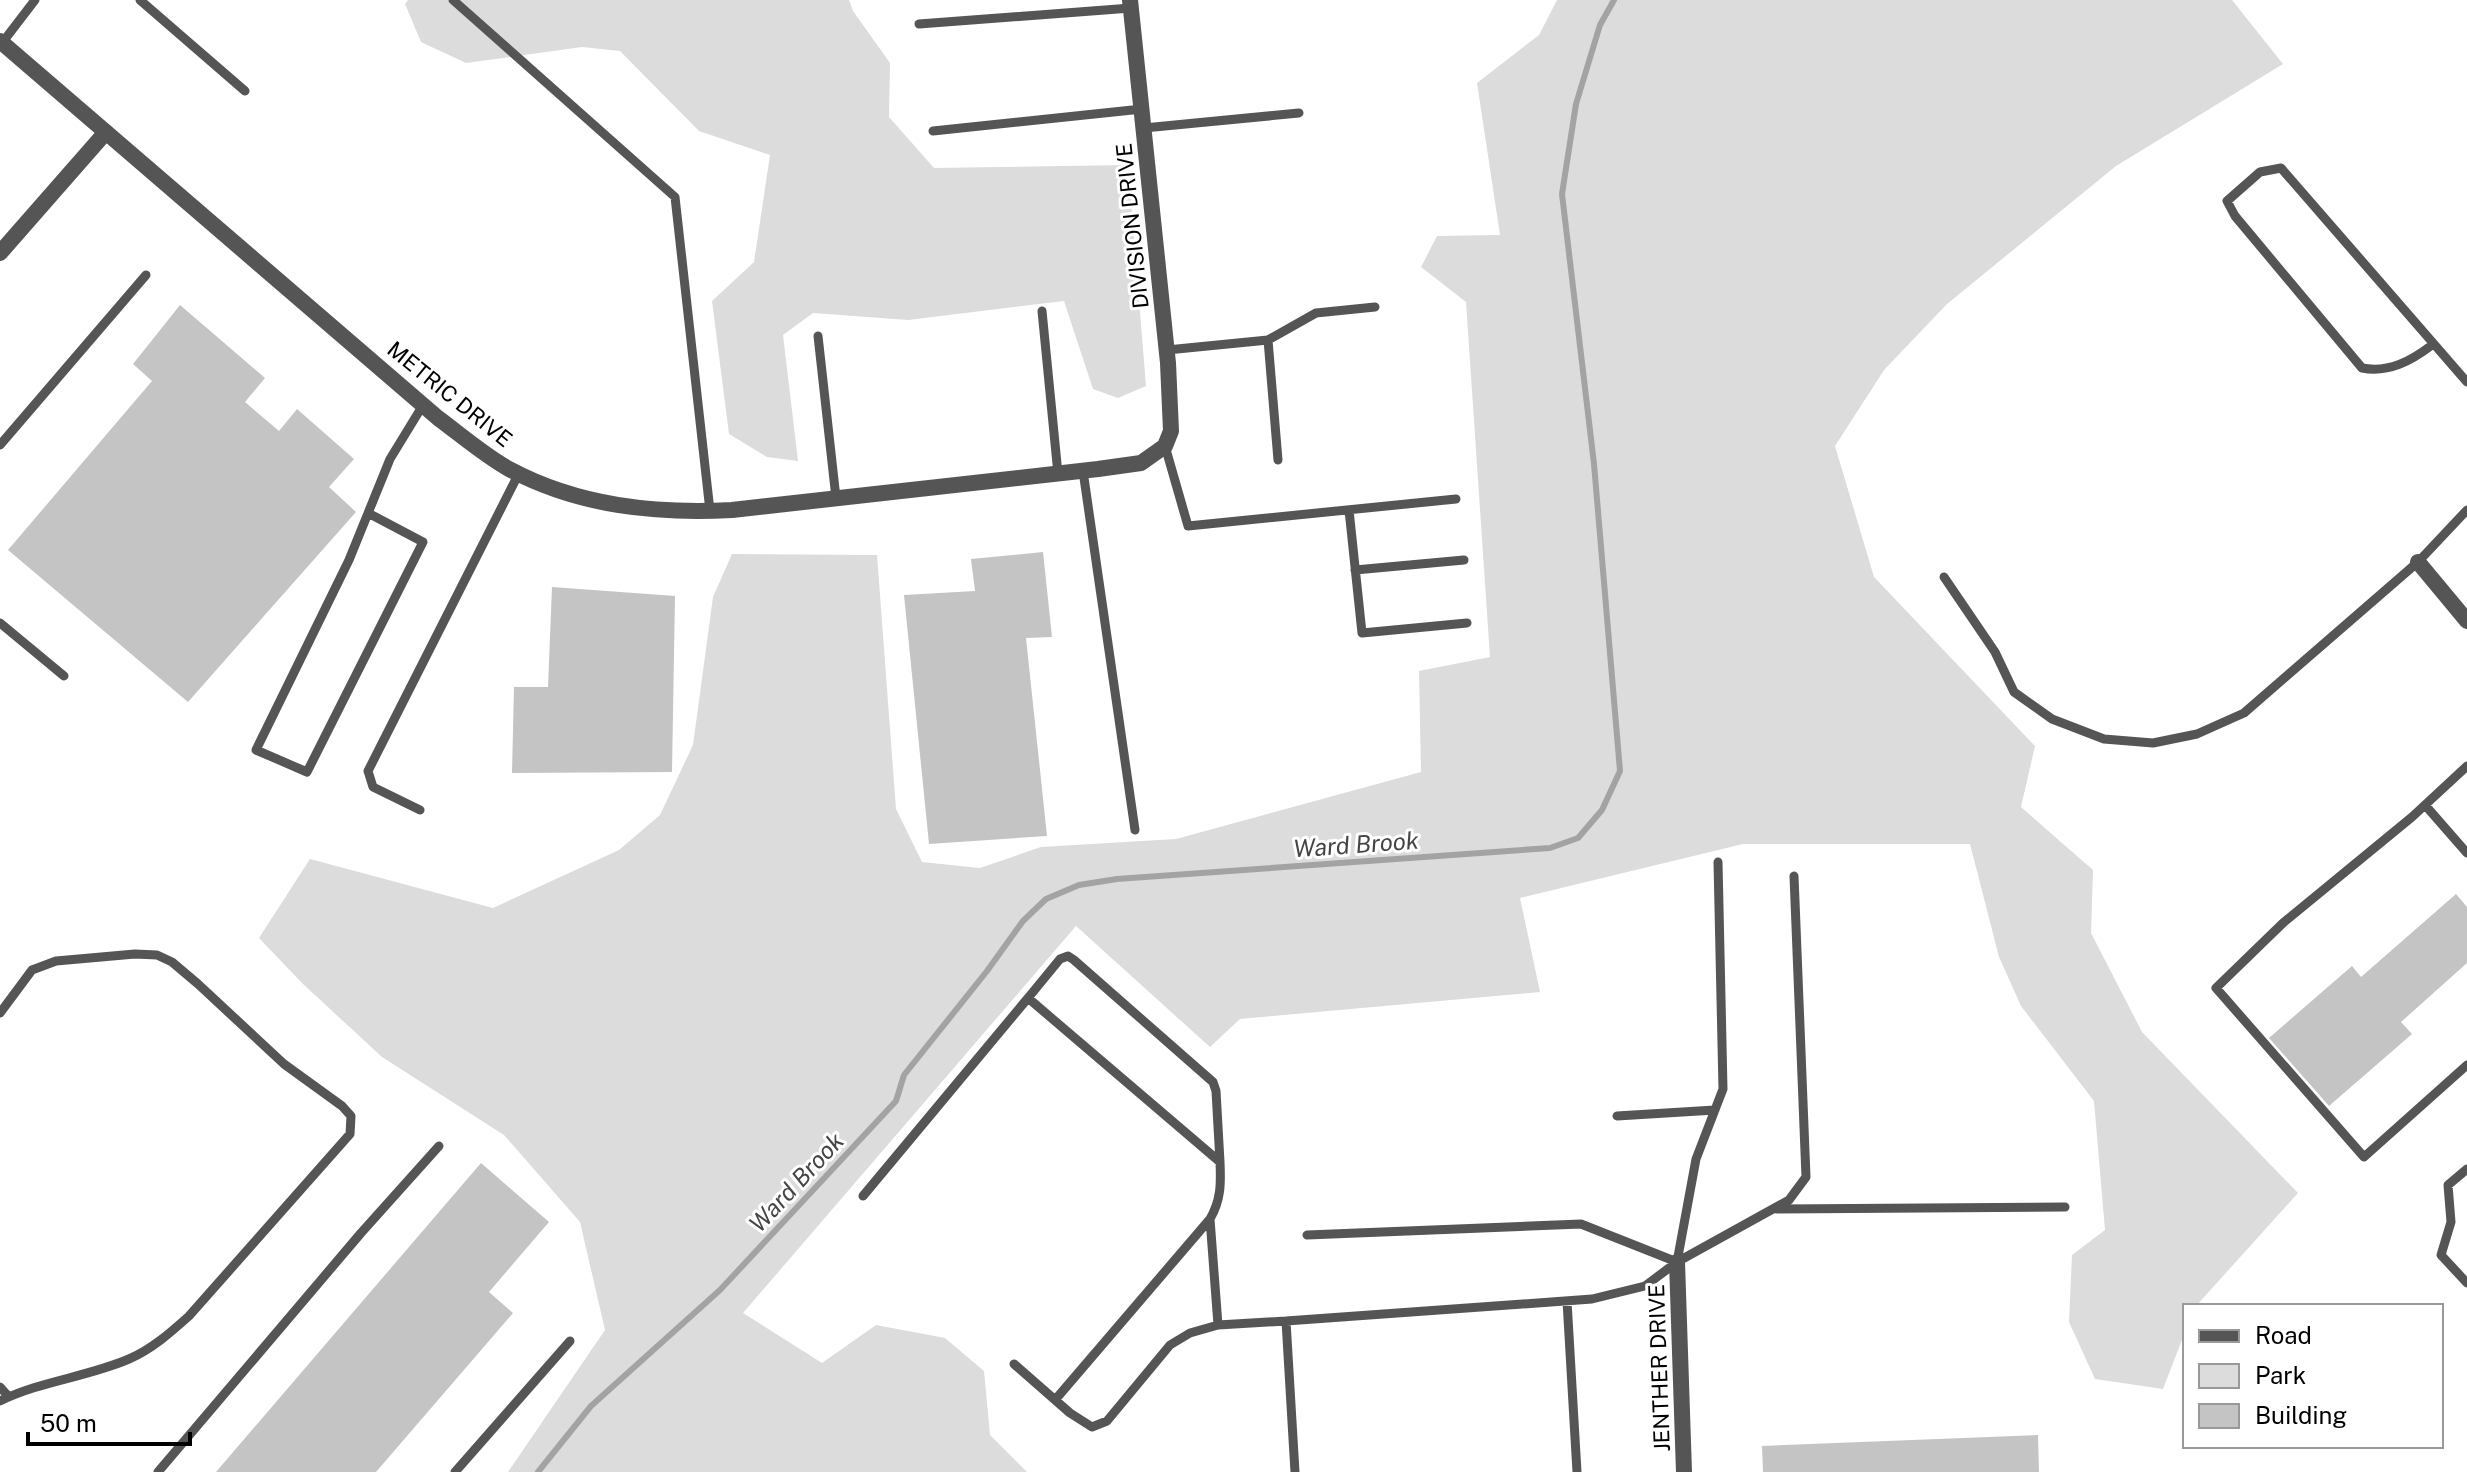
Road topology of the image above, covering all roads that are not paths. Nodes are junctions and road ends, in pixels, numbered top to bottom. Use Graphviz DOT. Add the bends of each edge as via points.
graph roads {
  1 [pos="35,0"];
  2 [pos="140,0"];
  3 [pos="453,0"];
  4 [pos="1130,4"];
  5 [pos="919,24"];
  6 [pos="1,42"];
  7 [pos="245,91"];
  8 [pos="1142,109"];
  9 [pos="1299,113"];
  10 [pos="1144,128"];
  11 [pos="933,131"];
  12 [pos="106,132"];
  13 [pos="0,253"];
  14 [pos="146,275"];
  15 [pos="1375,307"];
  16 [pos="1042,311"];
  17 [pos="818,336"];
  18 [pos="1268,340"];
  19 [pos="2432,345"];
  20 [pos="1167,350"];
  21 [pos="2467,382"];
  22 [pos="423,405"];
  23 [pos="0,445"];
  24 [pos="1165,446"];
  25 [pos="1278,460"];
  26 [pos="1083,471"];
  27 [pos="519,473"];
  28 [pos="1058,474"];
  29 [pos="836,498"];
  30 [pos="1456,499"];
  31 [pos="1349,510"];
  32 [pos="2467,510"];
  33 [pos="710,511"];
  34 [pos="368,513"];
  35 [pos="1464,560"];
  36 [pos="2418,562"];
  37 [pos="1355,570"];
  38 [pos="1944,577"];
  39 [pos="2467,621"];
  40 [pos="0,623"];
  41 [pos="1467,623"];
  42 [pos="64,676"];
  43 [pos="2467,766"];
  44 [pos="2425,805"];
  45 [pos="420,810"];
  46 [pos="1135,830"];
  47 [pos="2467,853"];
  48 [pos="1718,862"];
  49 [pos="1794,876"];
  50 [pos="1028,998"];
  51 [pos="0,1013"];
  52 [pos="2467,1065"];
  53 [pos="1715,1110"];
  54 [pos="1617,1116"];
  55 [pos="439,1146"];
  56 [pos="1220,1162"];
  57 [pos="2467,1169"];
  58 [pos="863,1196"];
  59 [pos="2065,1207"];
  60 [pos="1774,1209"];
  61 [pos="1210,1219"];
  62 [pos="1307,1235"];
  63 [pos="1677,1262"];
  64 [pos="2467,1283"];
  65 [pos="1567,1301"];
  66 [pos="1286,1321"];
  67 [pos="1218,1325"];
  68 [pos="570,1341"];
  69 [pos="1014,1364"];
  70 [pos="0,1387"];
  71 [pos="5,1399"];
  72 [pos="1055,1400"];
  73 [pos="158,1472"];
  74 [pos="455,1472"];
  75 [pos="1295,1472"];
  76 [pos="1577,1472"];
  77 [pos="1684,1472"];
  1 -- 6 [label="lane"];
  2 -- 7 [label="lane"];
  3 -- 33 [label="lane" via="675,197"];
  4 -- 5 [label="lane"];
  4 -- 8 [label="street, DIVISION DRIVE"];
  6 -- 12 [label="street, METRIC DRIVE"];
  8 -- 10 [label="street, DIVISION DRIVE"];
  8 -- 11 [label="lane"];
  9 -- 10 [label="lane"];
  10 -- 20 [label="street, DIVISION DRIVE"];
  12 -- 13 [label="street"];
  12 -- 22 [label="street, METRIC DRIVE"];
  14 -- 23 [label="lane"];
  15 -- 18 [label="lane" via="1316,313"];
  16 -- 28 [label="lane"];
  17 -- 29 [label="lane"];
  18 -- 20 [label="lane"];
  18 -- 25 [label="lane"];
  19 -- 19 [label="lane" via="2281,168 2260,172 2227,201 2362,368 2379,371 2412,360"];
  19 -- 21 [label="lane"];
  20 -- 24 [label="street, DIVISION DRIVE" via="1171,431"];
  22 -- 27 [label="street, METRIC DRIVE"];
  22 -- 34 [label="lane" via="390,459"];
  24 -- 26 [label="street, METRIC DRIVE" via="1141,463"];
  24 -- 31 [label="lane" via="1188,526"];
  26 -- 28 [label="street, METRIC DRIVE"];
  26 -- 46 [label="lane"];
  27 -- 33 [label="street, METRIC DRIVE" via="556,491 616,506"];
  27 -- 45 [label="lane" via="368,771 373,787"];
  28 -- 29 [label="street, METRIC DRIVE"];
  29 -- 33 [label="street, METRIC DRIVE"];
  30 -- 31 [label="lane"];
  31 -- 37 [label="lane"];
  32 -- 36 [label="lane"];
  34 -- 34 [label="lane" via="256,750 307,772 423,542"];
  35 -- 37 [label="lane"];
  36 -- 38 [label="lane" via="2244,713 2197,734 2153,743 2104,739 2052,719 2014,692 1995,652"];
  36 -- 39 [label="street"];
  37 -- 41 [label="lane" via="1362,633"];
  40 -- 42 [label="lane"];
  43 -- 44 [label="lane"];
  44 -- 47 [label="lane"];
  44 -- 52 [label="lane" via="2283,923 2216,988 2364,1157"];
  48 -- 53 [label="lane" via="1723,1089"];
  49 -- 60 [label="lane" via="1806,1177 1789,1200"];
  50 -- 56 [label="lane"];
  50 -- 56 [label="lane" via="1060,959 1074,960 1213,1082"];
  50 -- 58 [label="lane"];
  51 -- 71 [label="lane" via="32,970 56,961 157,955 172,962 284,1064 351,1116 350,1134 227,1275 160,1342 128,1360"];
  53 -- 54 [label="lane"];
  53 -- 63 [label="lane" via="1696,1159"];
  55 -- 73 [label="lane"];
  56 -- 61 [label="lane" via="1222,1186"];
  57 -- 64 [label="lane" via="2448,1185 2451,1222 2441,1255"];
  59 -- 60 [label="lane"];
  60 -- 63 [label="lane"];
  61 -- 67 [label="lane"];
  61 -- 72 [label="lane"];
  62 -- 63 [label="lane" via="1581,1224"];
  63 -- 65 [label="lane" via="1645,1286"];
  63 -- 77 [label="street, JENTHER DRIVE"];
  65 -- 66 [label="lane"];
  65 -- 76 [label="lane"];
  66 -- 67 [label="lane"];
  66 -- 75 [label="lane"];
  67 -- 72 [label="lane" via="1170,1345 1107,1421 1092,1427"];
  68 -- 74 [label="lane"];
  69 -- 72 [label="lane"];
  70 -- 71 [label="lane"];
}
